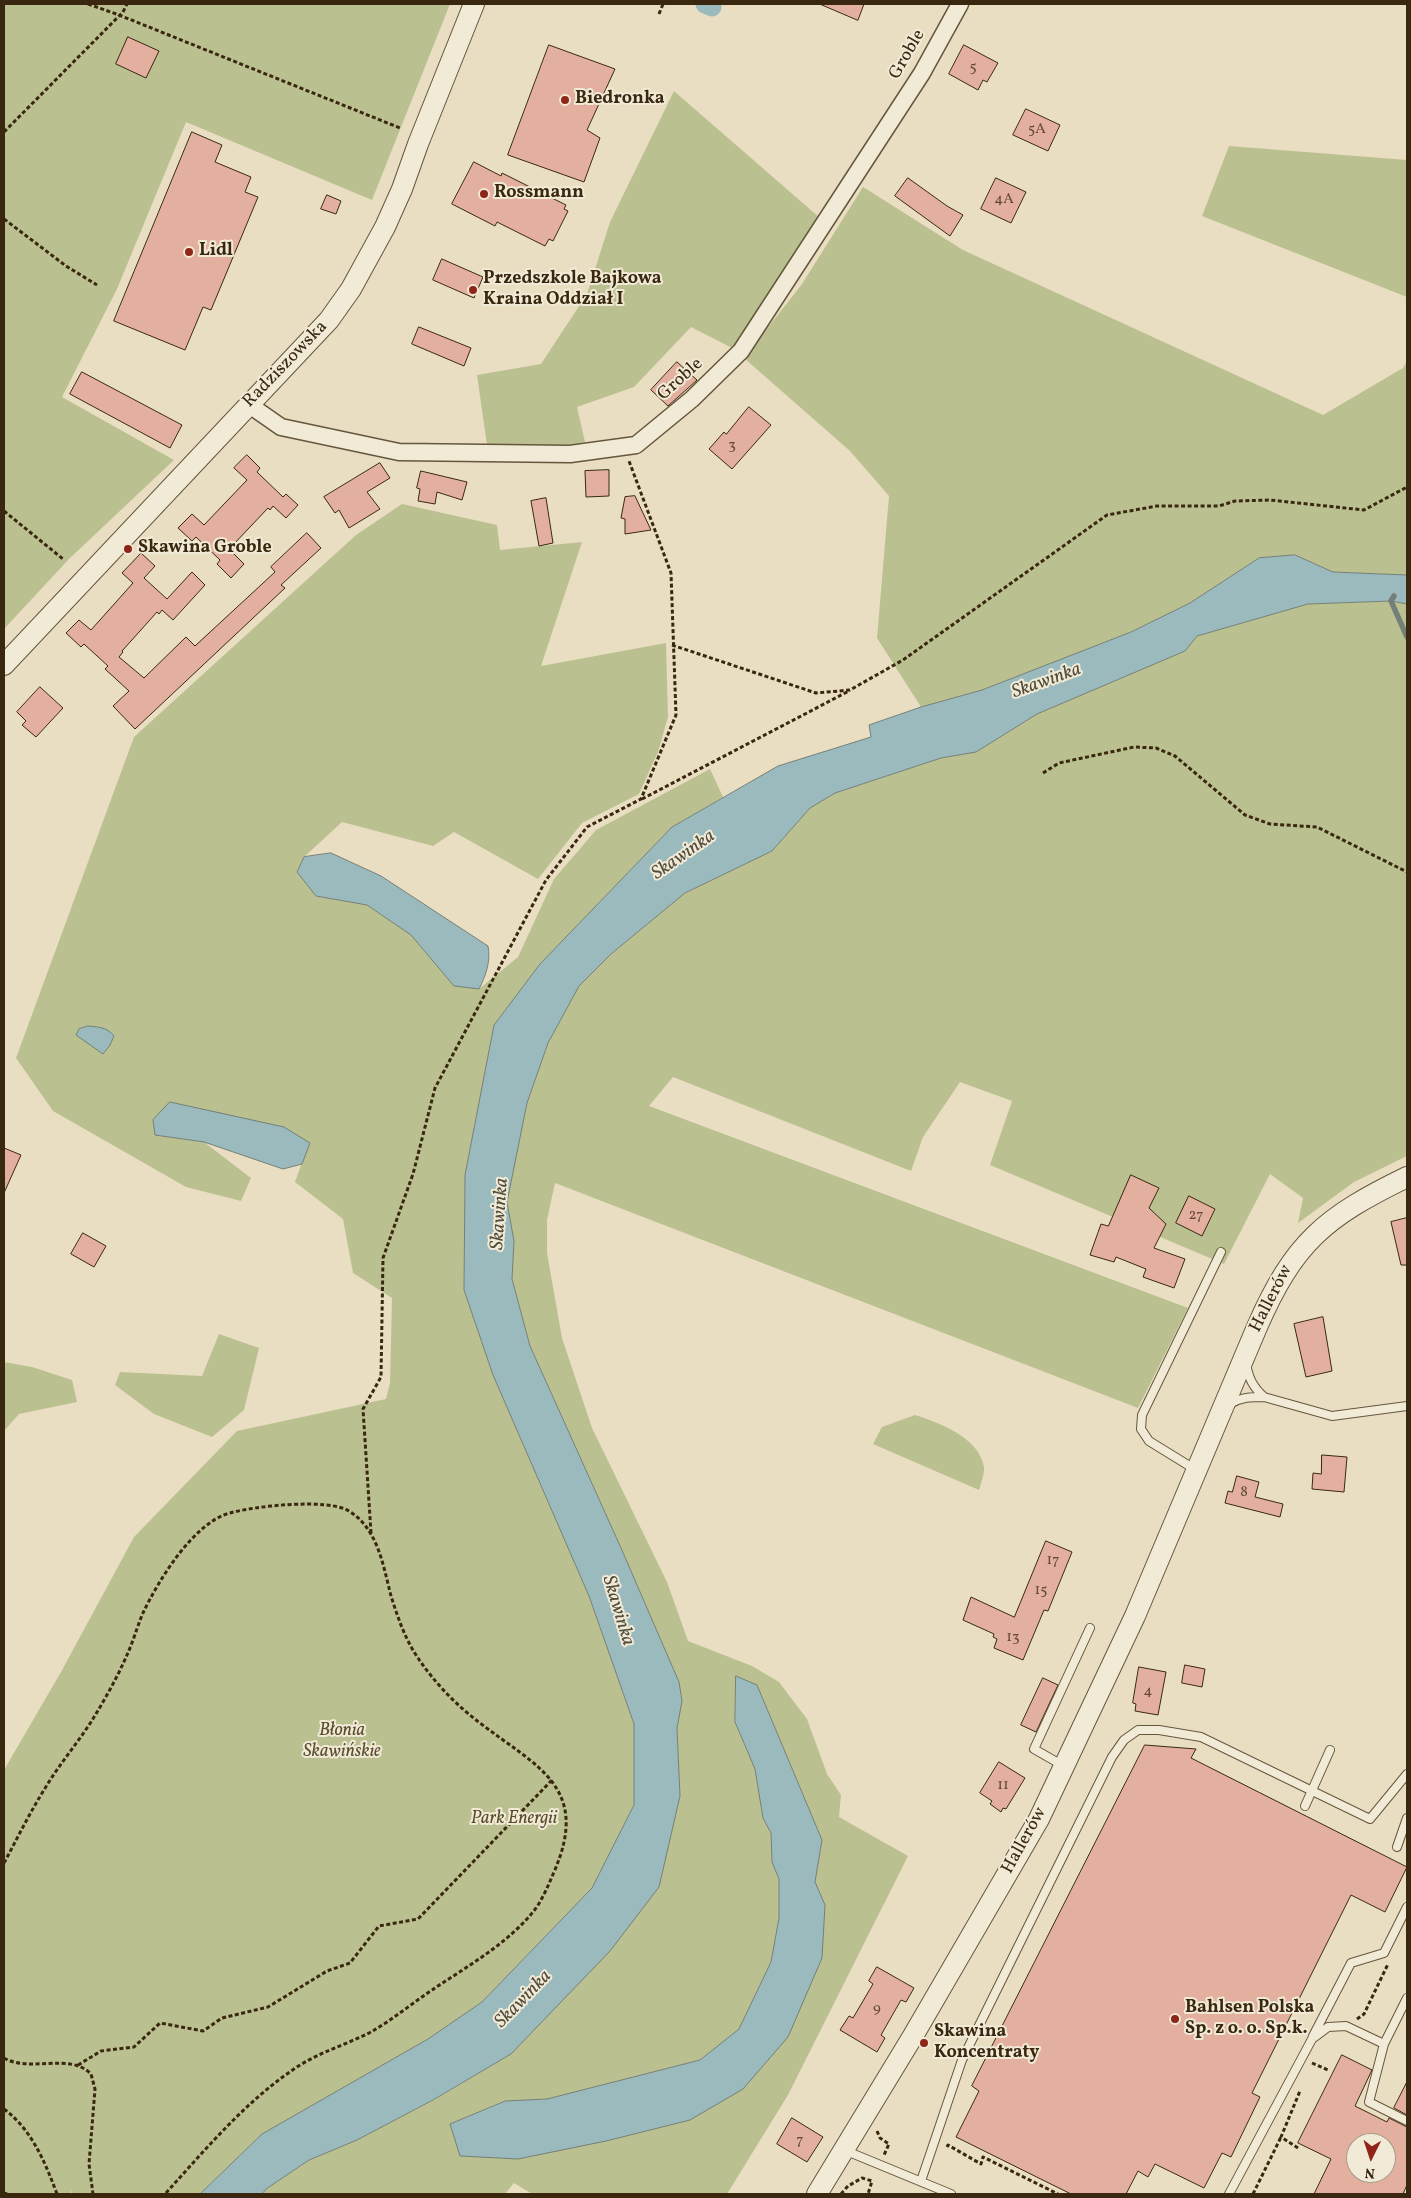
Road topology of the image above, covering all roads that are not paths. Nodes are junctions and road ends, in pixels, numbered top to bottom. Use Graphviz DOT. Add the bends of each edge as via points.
graph roads {
  1 [pos="474,4"];
  2 [pos="960,4"];
  3 [pos="248,404"];
  4 [pos="4,665"];
  5 [pos="1407,1177"];
  6 [pos="1221,1252"];
  7 [pos="1245,1354"];
  8 [pos="1264,1398"];
  9 [pos="1407,1406"];
  10 [pos="1220,1414"];
  11 [pos="1196,1470"];
  12 [pos="1090,1628"];
  13 [pos="1330,1750"];
  14 [pos="1064,1766"];
  15 [pos="1407,1774"];
  16 [pos="1312,1791"];
  17 [pos="1305,1806"];
  18 [pos="1407,1818"];
  19 [pos="1397,1847"];
  20 [pos="1407,1906"];
  21 [pos="1407,1998"];
  22 [pos="1312,2038"];
  23 [pos="1384,2044"];
  24 [pos="1407,2121"];
  25 [pos="844,2150"];
  26 [pos="921,2181"];
  27 [pos="817,2194"];
  28 [pos="951,2194"];
  29 [pos="1230,2194"];
  1 -- 3 [label="street, Radziszowska" via="402,190 351,289 329,320"];
  2 -- 3 [label="street, Groble" via="922,72 741,351 678,411 636,445 570,454 399,452 281,427"];
  3 -- 4 [label="street, Radziszowska"];
  5 -- 7 [label="street, Hallerów" via="1356,1203 1297,1252 1270,1297"];
  6 -- 11 [label="lane" via="1142,1415 1141,1429 1149,1441"];
  7 -- 8 [label="lane" via="1250,1379"];
  7 -- 10 [label="street, Hallerów"];
  8 -- 9 [label="lane" via="1332,1416"];
  8 -- 10 [label="lane" via="1249,1396 1237,1399"];
  10 -- 11 [label="street, Hallerów"];
  11 -- 14 [label="street, Hallerów" via="1135,1616"];
  12 -- 14 [label="lane" via="1034,1749"];
  13 -- 16 [label="lane"];
  14 -- 25 [label="street, Hallerów" via="1034,1827"];
  15 -- 16 [label="lane" via="1370,1819"];
  16 -- 17 [label="lane"];
  16 -- 26 [label="lane" via="1201,1737 1138,1730 1124,1740 1112,1757 962,2060"];
  18 -- 19 [label="lane"];
  20 -- 22 [label="lane" via="1384,1953 1351,1963"];
  21 -- 23 [label="lane"];
  22 -- 23 [label="lane" via="1328,2027 1346,2026"];
  22 -- 29 [label="lane"];
  23 -- 24 [label="lane" via="1369,2102"];
  25 -- 26 [label="lane"];
  25 -- 27 [label="street, Hallerów"];
  26 -- 28 [label="lane"];
}
